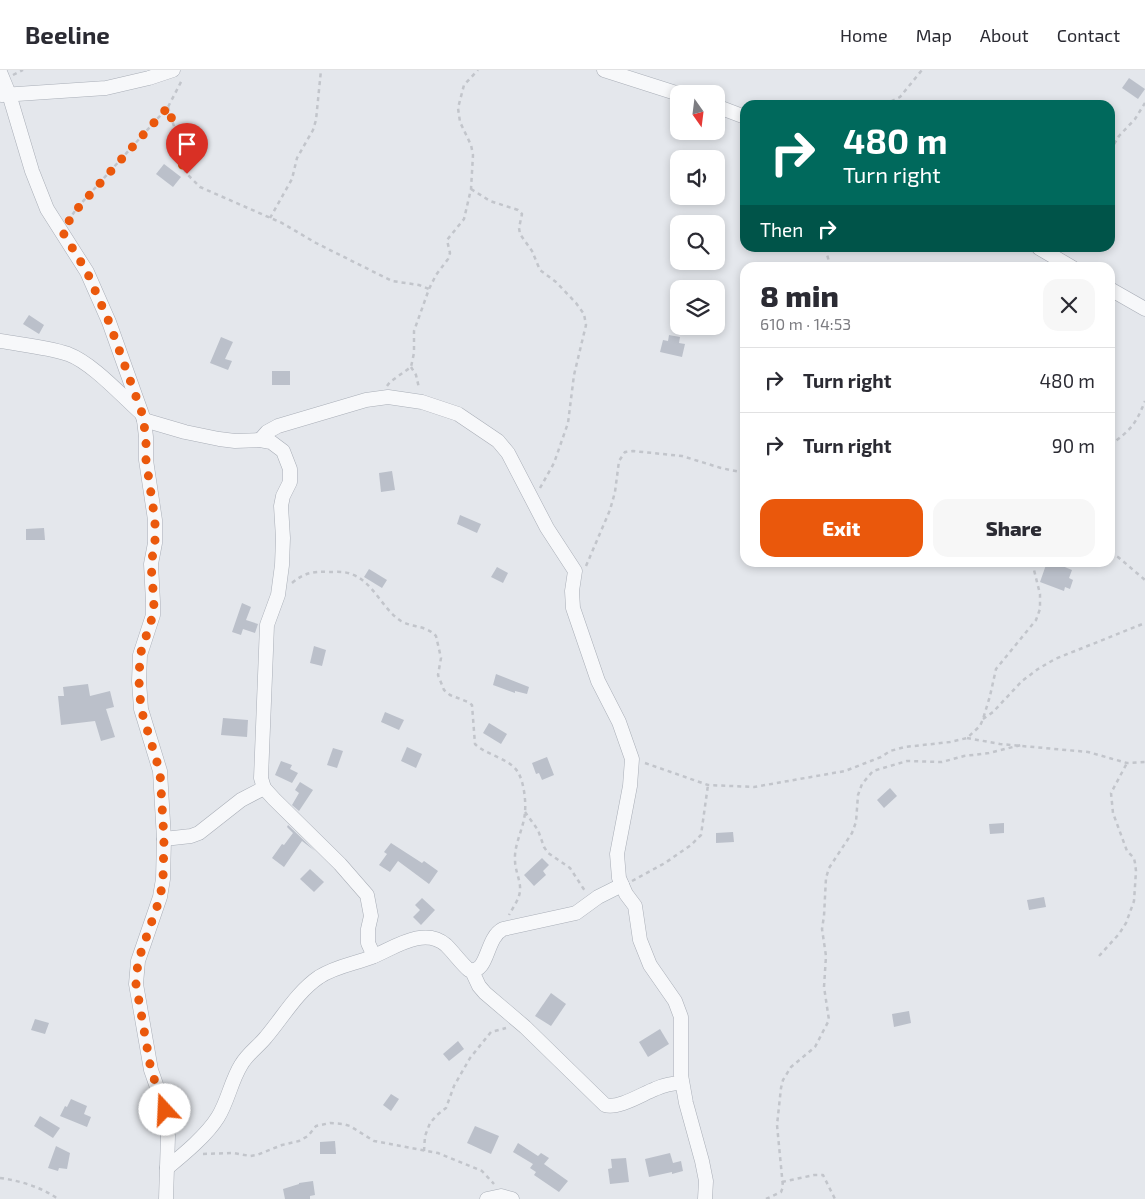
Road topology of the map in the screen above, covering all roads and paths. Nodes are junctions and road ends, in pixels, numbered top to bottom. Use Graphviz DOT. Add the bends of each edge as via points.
graph roads {
  1 [pos="321,70"];
  2 [pos="478,70"];
  3 [pos="604,70"];
  4 [pos="922,70"];
  5 [pos="0,72"];
  6 [pos="178,74"];
  7 [pos="670,91"];
  8 [pos="5,95"];
  9 [pos="894,100"];
  10 [pos="1145,103"];
  11 [pos="168,107"];
  12 [pos="725,109"];
  13 [pos="740,115"];
  14 [pos="1115,143"];
  15 [pos="471,189"];
  16 [pos="270,218"];
  17 [pos="62,231"];
  18 [pos="1046,252"];
  19 [pos="1062,262"];
  20 [pos="429,289"];
  21 [pos="1115,292"];
  22 [pos="1145,309"];
  23 [pos="0,341"];
  24 [pos="411,367"];
  25 [pos="388,397"];
  26 [pos="422,402"];
  27 [pos="1145,402"];
  28 [pos="143,417"];
  29 [pos="260,440"];
  30 [pos="1115,441"];
  31 [pos="740,472"];
  32 [pos="535,504"];
  33 [pos="1115,556"];
  34 [pos="1033,567"];
  35 [pos="585,568"];
  36 [pos="1145,580"];
  37 [pos="278,595"];
  38 [pos="1145,623"];
  39 [pos="983,719"];
  40 [pos="967,738"];
  41 [pos="1020,745"];
  42 [pos="632,759"];
  43 [pos="1145,762"];
  44 [pos="1127,763"];
  45 [pos="708,785"];
  46 [pos="264,788"];
  47 [pos="525,812"];
  48 [pos="164,839"];
  49 [pos="622,885"];
  50 [pos="591,901"];
  51 [pos="503,929"];
  52 [pos="374,956"];
  53 [pos="1099,956"];
  54 [pos="472,971"];
  55 [pos="526,1027"];
  56 [pos="682,1083"];
  57 [pos="424,1151"];
  58 [pos="179,1158"];
  59 [pos="167,1168"];
  60 [pos="0,1178"];
  61 [pos="782,1182"];
  62 [pos="500,1198"];
  63 [pos="58,1199"];
  64 [pos="166,1199"];
  65 [pos="705,1199"];
  66 [pos="766,1199"];
  67 [pos="835,1199"];
  1 -- 16 [label="path" via="313,130 297,158 292,179"];
  2 -- 15 [label="path" via="464,85 458,108 473,155"];
  3 -- 7 [label="street"];
  4 -- 9 [label="path" via="906,92"];
  5 -- 8 [label="street"];
  6 -- 8 [label="street" via="106,88"];
  6 -- 11 [label="path"];
  8 -- 17 [label="street" via="47,209"];
  10 -- 14 [label="path"];
  11 -- 16 [label="path" via="187,174 200,187"];
  11 -- 17 [label="path" via="78,208"];
  12 -- 13 [label="street"];
  15 -- 20 [label="path" via="464,219 447,240 448,259"];
  15 -- 32 [label="path" via="522,214 520,234 540,270 556,282 586,318 568,423"];
  16 -- 20 [label="path" via="392,281"];
  17 -- 28 [label="street" via="87,272 109,322"];
  18 -- 19 [label="street"];
  20 -- 24 [label="path" via="414,331"];
  21 -- 22 [label="street"];
  23 -- 28 [label="street" via="50,349 84,362"];
  24 -- 25 [label="path" via="390,382"];
  24 -- 26 [label="path"];
  25 -- 26 [label="street"];
  25 -- 29 [label="street" via="366,400 278,426"];
  26 -- 32 [label="street" via="458,414 498,441 508,453"];
  27 -- 30 [label="path" via="1132,427"];
  28 -- 29 [label="street" via="185,432 219,439 235,442"];
  28 -- 48 [label="street" via="155,543 151,564 153,615 140,655 139,681 141,709 160,772"];
  29 -- 37 [label="street" via="279,447 286,455 290,469 290,482 281,506 283,547"];
  31 -- 35 [label="path" via="682,456 625,452 619,461 610,510"];
  32 -- 42 [label="street" via="575,572 572,598 576,620"];
  33 -- 36 [label="path"];
  34 -- 39 [label="path" via="1040,609 1036,620 996,669"];
  37 -- 46 [label="street" via="267,625 261,745"];
  37 -- 47 [label="path" via="310,571 350,573 372,590 386,609 402,622 432,632 441,658 438,675 444,690 472,705 475,744 513,766 519,773"];
  38 -- 39 [label="path" via="1044,665 1022,681"];
  39 -- 40 [label="path"];
  40 -- 41 [label="path"];
  40 -- 45 [label="path" via="890,751 845,771 754,787"];
  41 -- 44 [label="path" via="1088,752"];
  41 -- 61 [label="path" via="942,762 906,760 873,771 862,784 852,833 826,878 822,929 829,1020 815,1047 791,1067 782,1080 777,1125"];
  42 -- 45 [label="path"];
  42 -- 49 [label="street" via="630,786 616,854"];
  43 -- 44 [label="path"];
  44 -- 53 [label="path" via="1111,793 1113,813 1127,851 1134,858 1134,901 1126,923"];
  45 -- 49 [label="path" via="701,835 665,863"];
  46 -- 48 [label="street" via="241,800 199,833"];
  46 -- 52 [label="street" via="368,895 371,916 368,943"];
  47 -- 50 [label="path" via="538,830 544,847 570,868"];
  47 -- 51 [label="path" via="514,859 520,891"];
  48 -- 59 [label="street" via="160,898 138,961 136,984 151,1070 165,1110"];
  49 -- 50 [label="street"];
  49 -- 56 [label="street" via="635,906 640,940 650,965 675,1001 681,1017"];
  50 -- 51 [label="street" via="576,913"];
  51 -- 54 [label="street" via="492,938 481,967"];
  52 -- 54 [label="street" via="406,942 434,938 446,945"];
  52 -- 58 [label="street" via="329,971 295,1000 241,1064 211,1127"];
  54 -- 55 [label="street" via="485,993"];
  55 -- 56 [label="street" via="605,1105 617,1105 655,1088"];
  55 -- 57 [label="path" via="491,1032 470,1058 446,1108 430,1123"];
  56 -- 65 [label="street" via="706,1181"];
  57 -- 58 [label="path" via="374,1141 350,1126 330,1123 316,1126 299,1141 257,1155 207,1153"];
  57 -- 62 [label="path" via="438,1153 482,1172 492,1180"];
  58 -- 59 [label="street"];
  59 -- 64 [label="street"];
  60 -- 63 [label="path" via="45,1190"];
  61 -- 66 [label="path" via="781,1192"];
  61 -- 67 [label="path" via="823,1174"];
}
